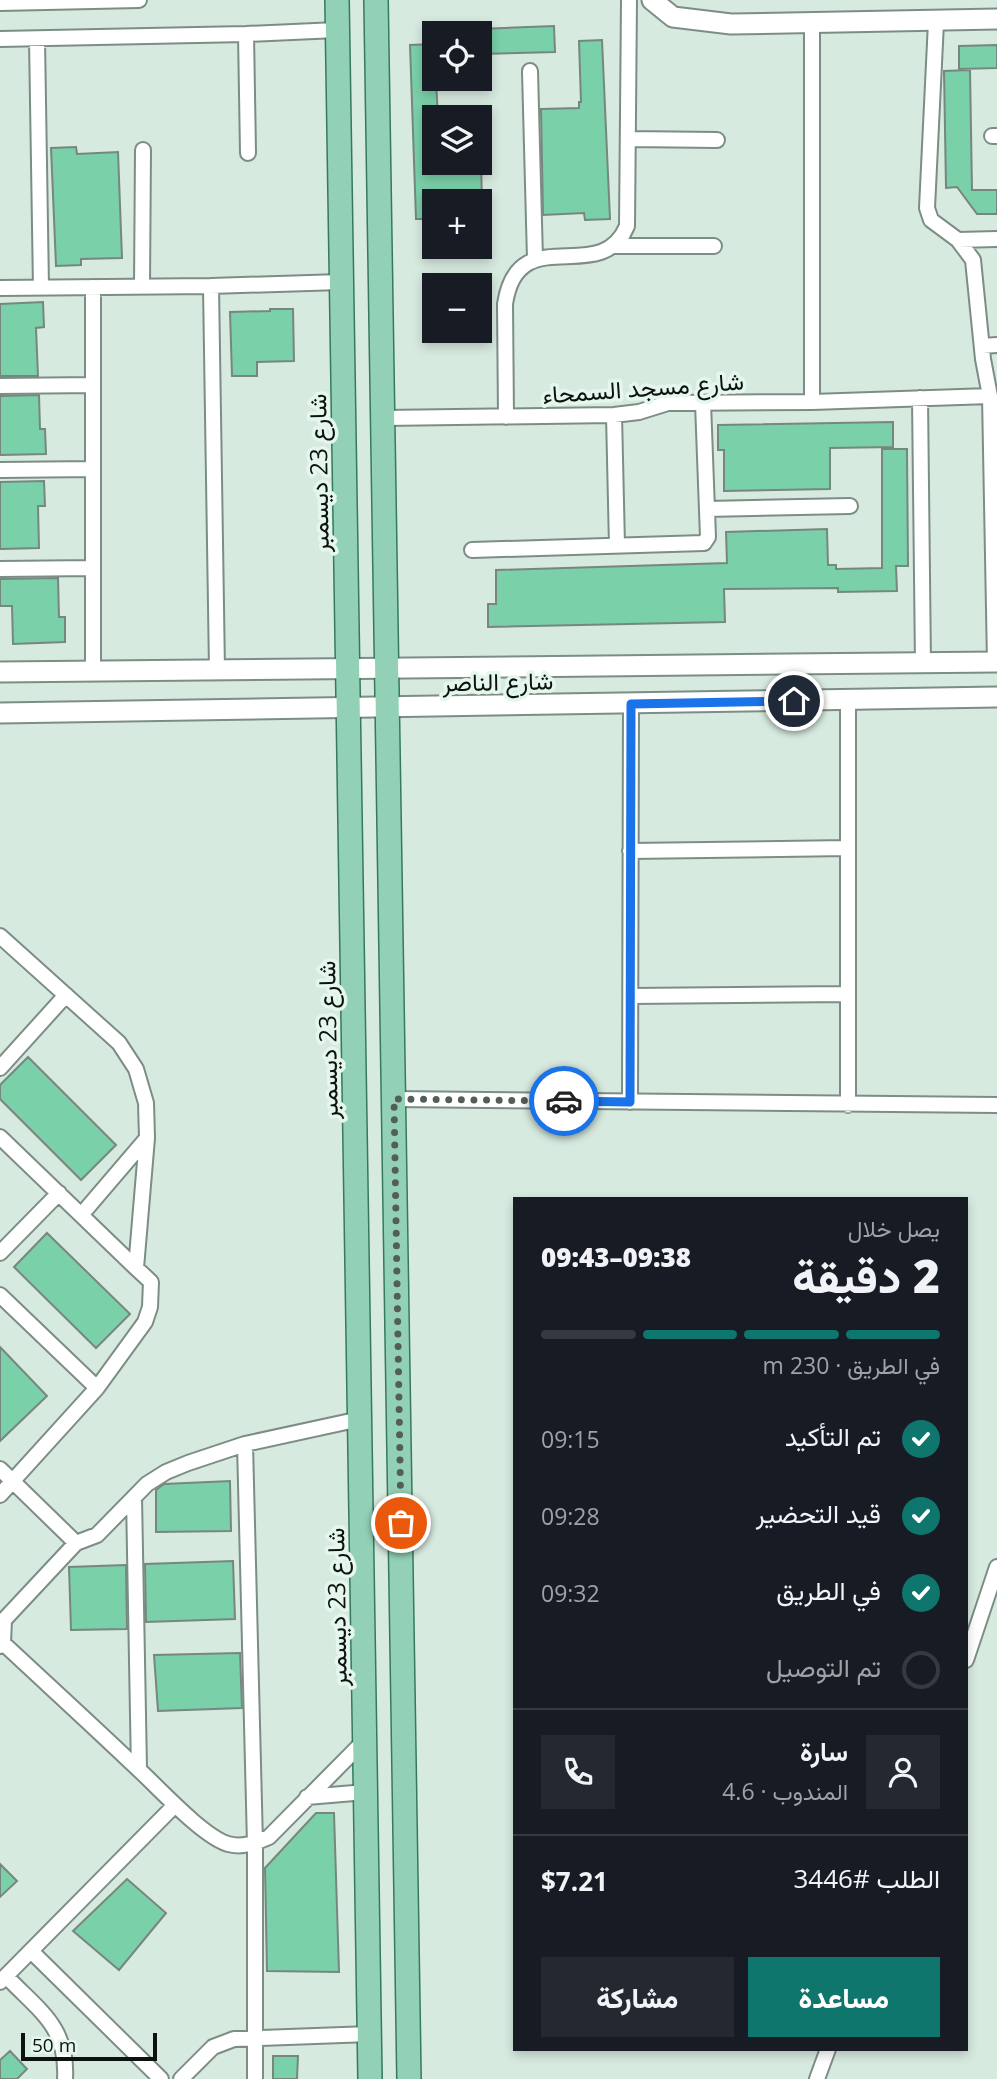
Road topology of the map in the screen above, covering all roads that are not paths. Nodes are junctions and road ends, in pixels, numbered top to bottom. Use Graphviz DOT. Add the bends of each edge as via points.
graph roads {
  1 [pos="122,0"];
  2 [pos="139,0"];
  3 [pos="337,0"];
  4 [pos="376,0"];
  5 [pos="629,0"];
  6 [pos="652,0"];
  7 [pos="0,3"];
  8 [pos="997,19"];
  9 [pos="812,22"];
  10 [pos="936,22"];
  11 [pos="337,30"];
  12 [pos="246,34"];
  13 [pos="37,38"];
  14 [pos="0,39"];
  15 [pos="530,71"];
  16 [pos="629,139"];
  17 [pos="717,140"];
  18 [pos="143,150"];
  19 [pos="248,153"];
  20 [pos="380,170"];
  21 [pos="340,172"];
  22 [pos="997,239"];
  23 [pos="958,240"];
  24 [pos="614,246"];
  25 [pos="714,246"];
  26 [pos="535,259"];
  27 [pos="341,282"];
  28 [pos="211,286"];
  29 [pos="93,287"];
  30 [pos="142,287"];
  31 [pos="0,288"];
  32 [pos="41,288"];
  33 [pos="997,345"];
  34 [pos="982,346"];
  35 [pos="93,385"];
  36 [pos="0,386"];
  37 [pos="990,396"];
  38 [pos="920,398"];
  39 [pos="812,402"];
  40 [pos="702,403"];
  41 [pos="614,415"];
  42 [pos="506,417"];
  43 [pos="384,418"];
  44 [pos="93,469"];
  45 [pos="0,470"];
  46 [pos="850,506"];
  47 [pos="707,509"];
  48 [pos="617,546"];
  49 [pos="471,550"];
  50 [pos="93,568"];
  51 [pos="0,569"];
  52 [pos="996,662"];
  53 [pos="923,664"];
  54 [pos="387,668"];
  55 [pos="348,669"];
  56 [pos="217,670"];
  57 [pos="93,671"];
  58 [pos="0,672"];
  59 [pos="997,696"];
  60 [pos="848,700"];
  61 [pos="631,704"];
  62 [pos="388,707"];
  63 [pos="348,708"];
  64 [pos="0,713"];
  65 [pos="848,848"];
  66 [pos="630,851"];
  67 [pos="0,936"];
  68 [pos="848,994"];
  69 [pos="66,995"];
  70 [pos="631,996"];
  71 [pos="0,1068"];
  72 [pos="394,1099"];
  73 [pos="630,1102"];
  74 [pos="848,1105"];
  75 [pos="997,1105"];
  76 [pos="0,1137"];
  77 [pos="147,1138"];
  78 [pos="60,1193"];
  79 [pos="82,1214"];
  80 [pos="0,1253"];
  81 [pos="136,1268"];
  82 [pos="0,1295"];
  83 [pos="97,1388"];
  84 [pos="360,1419"];
  85 [pos="246,1444"];
  86 [pos="0,1469"];
  87 [pos="13,1481"];
  88 [pos="0,1495"];
  89 [pos="134,1497"];
  90 [pos="76,1543"];
  91 [pos="997,1567"];
  92 [pos="362,1573"];
  93 [pos="402,1576"];
  94 [pos="992,1599"];
  95 [pos="2,1618"];
  96 [pos="1,1645"];
  97 [pos="968,1655"];
  98 [pos="365,1740"];
  99 [pos="139,1769"];
  100 [pos="366,1793"];
  101 [pos="307,1797"];
  102 [pos="175,1805"];
  103 [pos="255,1843"];
  104 [pos="31,1951"];
  105 [pos="3,1979"];
  106 [pos="370,2034"];
  107 [pos="255,2038"];
  108 [pos="827,2051"];
  109 [pos="65,2079"];
  110 [pos="161,2079"];
  111 [pos="181,2079"];
  112 [pos="255,2079"];
  113 [pos="370,2079"];
  114 [pos="409,2079"];
  115 [pos="817,2079"];
  1 -- 2 [label="street"];
  1 -- 7 [label="street"];
  3 -- 11 [label="main road, شارع 23 ديسمبر"];
  4 -- 20 [label="main road"];
  5 -- 16 [label="street"];
  6 -- 9 [label="street" via="673,17 732,24"];
  8 -- 10 [label="street"];
  9 -- 10 [label="street"];
  9 -- 39 [label="street"];
  10 -- 23 [label="street" via="927,208 931,220"];
  11 -- 12 [label="street"];
  11 -- 21 [label="main road, شارع 23 ديسمبر"];
  12 -- 13 [label="street"];
  12 -- 19 [label="street"];
  13 -- 14 [label="street"];
  13 -- 32 [label="street"];
  15 -- 26 [label="street"];
  16 -- 17 [label="street"];
  16 -- 24 [label="street" via="628,216"];
  18 -- 30 [label="street"];
  20 -- 21 [label="main road"];
  20 -- 43 [label="main road"];
  21 -- 27 [label="main road, شارع 23 ديسمبر"];
  22 -- 23 [label="street"];
  23 -- 34 [label="street" via="974,260"];
  24 -- 25 [label="street"];
  24 -- 26 [label="street" via="590,255"];
  26 -- 42 [label="street" via="513,276 505,304"];
  27 -- 28 [label="street"];
  27 -- 55 [label="main road, شارع 23 ديسمبر"];
  28 -- 30 [label="street"];
  28 -- 56 [label="street"];
  29 -- 30 [label="street"];
  29 -- 32 [label="street"];
  29 -- 35 [label="street"];
  31 -- 32 [label="street"];
  33 -- 34 [label="street"];
  34 -- 37 [label="street"];
  35 -- 36 [label="street"];
  35 -- 44 [label="street"];
  37 -- 38 [label="street, شارع مسجد السمحاء"];
  37 -- 52 [label="street"];
  38 -- 39 [label="street, شارع مسجد السمحاء"];
  38 -- 53 [label="street"];
  39 -- 40 [label="street, شارع مسجد السمحاء"];
  40 -- 41 [label="street, شارع مسجد السمحاء" via="668,404"];
  40 -- 47 [label="street"];
  41 -- 42 [label="street, شارع مسجد السمحاء"];
  41 -- 48 [label="street"];
  42 -- 43 [label="street, شارع مسجد السمحاء"];
  43 -- 54 [label="main road"];
  44 -- 45 [label="street"];
  44 -- 50 [label="street"];
  46 -- 47 [label="street"];
  47 -- 48 [label="street" via="704,543"];
  48 -- 49 [label="street"];
  50 -- 51 [label="street"];
  50 -- 57 [label="street"];
  52 -- 53 [label="street, شارع الناصر"];
  53 -- 54 [label="street, شارع الناصر"];
  54 -- 55 [label="street, شارع الناصر"];
  54 -- 62 [label="main road"];
  55 -- 56 [label="street, شارع الناصر"];
  55 -- 63 [label="main road, شارع 23 ديسمبر"];
  56 -- 57 [label="street, شارع الناصر"];
  57 -- 58 [label="street, شارع الناصر"];
  59 -- 60 [label="street, شارع الناصر"];
  60 -- 61 [label="street, شارع الناصر"];
  60 -- 65 [label="street"];
  61 -- 62 [label="street, شارع الناصر"];
  61 -- 66 [label="street"];
  62 -- 63 [label="street, شارع الناصر"];
  62 -- 72 [label="main road"];
  63 -- 64 [label="street, شارع الناصر"];
  63 -- 84 [label="main road, شارع 23 ديسمبر"];
  65 -- 66 [label="street"];
  65 -- 68 [label="street"];
  66 -- 70 [label="street"];
  67 -- 69 [label="street"];
  68 -- 70 [label="street"];
  68 -- 74 [label="street"];
  69 -- 71 [label="street"];
  69 -- 77 [label="street" via="119,1043 136,1069 146,1103"];
  70 -- 73 [label="street"];
  72 -- 73 [label="street"];
  72 -- 93 [label="main road"];
  73 -- 74 [label="street"];
  74 -- 75 [label="street"];
  76 -- 78 [label="street"];
  77 -- 79 [label="street"];
  77 -- 81 [label="street"];
  78 -- 79 [label="street"];
  78 -- 80 [label="street"];
  79 -- 81 [label="street"];
  81 -- 83 [label="street" via="151,1282 150,1307 145,1322"];
  82 -- 83 [label="street"];
  83 -- 87 [label="street"];
  84 -- 85 [label="street"];
  84 -- 92 [label="main road, شارع 23 ديسمبر"];
  85 -- 89 [label="street" via="166,1472"];
  85 -- 103 [label="street"];
  86 -- 87 [label="street"];
  87 -- 88 [label="street"];
  87 -- 90 [label="street"];
  89 -- 90 [label="street" via="97,1535"];
  89 -- 99 [label="street"];
  90 -- 95 [label="street"];
  91 -- 94 [label="street"];
  92 -- 93 [label="main road"];
  92 -- 98 [label="main road, شارع 23 ديسمبر"];
  93 -- 114 [label="main road"];
  94 -- 97 [label="street"];
  95 -- 96 [label="street"];
  96 -- 99 [label="street"];
  98 -- 100 [label="main road, شارع 23 ديسمبر"];
  98 -- 101 [label="street"];
  99 -- 102 [label="street"];
  100 -- 101 [label="street"];
  100 -- 106 [label="main road, شارع 23 ديسمبر"];
  101 -- 103 [label="street" via="269,1837"];
  102 -- 103 [label="street" via="227,1844"];
  102 -- 104 [label="street"];
  103 -- 107 [label="street"];
  104 -- 105 [label="street"];
  104 -- 110 [label="street"];
  105 -- 109 [label="street" via="61,2036"];
  106 -- 107 [label="street"];
  106 -- 113 [label="main road, شارع 23 ديسمبر"];
  107 -- 111 [label="street" via="213,2047"];
  107 -- 112 [label="street"];
  108 -- 115 [label="street"];
}
